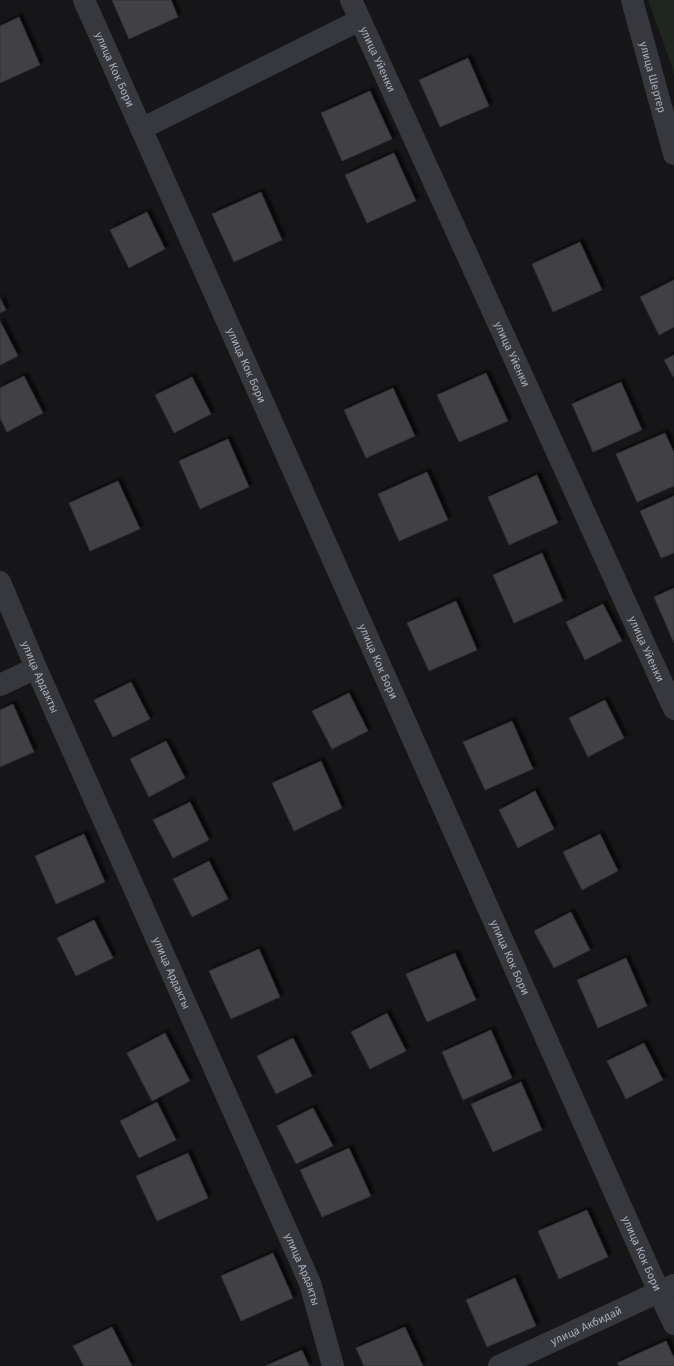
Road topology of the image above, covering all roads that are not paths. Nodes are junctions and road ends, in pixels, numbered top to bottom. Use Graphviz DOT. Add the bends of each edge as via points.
graph roads {
  1 [pos="84,0"];
  2 [pos="351,0"];
  3 [pos="632,0"];
  4 [pos="360,20"];
  5 [pos="141,129"];
  6 [pos="674,154"];
  7 [pos="0,582"];
  8 [pos="36,668"];
  9 [pos="0,685"];
  10 [pos="674,708"];
  11 [pos="666,1288"];
  12 [pos="674,1324"];
  13 [pos="333,1366"];
  14 [pos="499,1366"];
  1 -- 5 [label="street, улица Кок Бори"];
  2 -- 4 [label="street, улица Уйенки"];
  3 -- 6 [label="street, улица Шертер"];
  4 -- 5 [label="street"];
  4 -- 10 [label="street, улица Уйенки"];
  5 -- 11 [label="street, улица Кок Бори"];
  7 -- 8 [label="street, улица Ардакты"];
  8 -- 9 [label="street"];
  8 -- 13 [label="street, улица Ардакты" via="310,1283"];
  11 -- 12 [label="street, улица Кок Бори"];
  11 -- 14 [label="street, улица Акбидай"];
}
